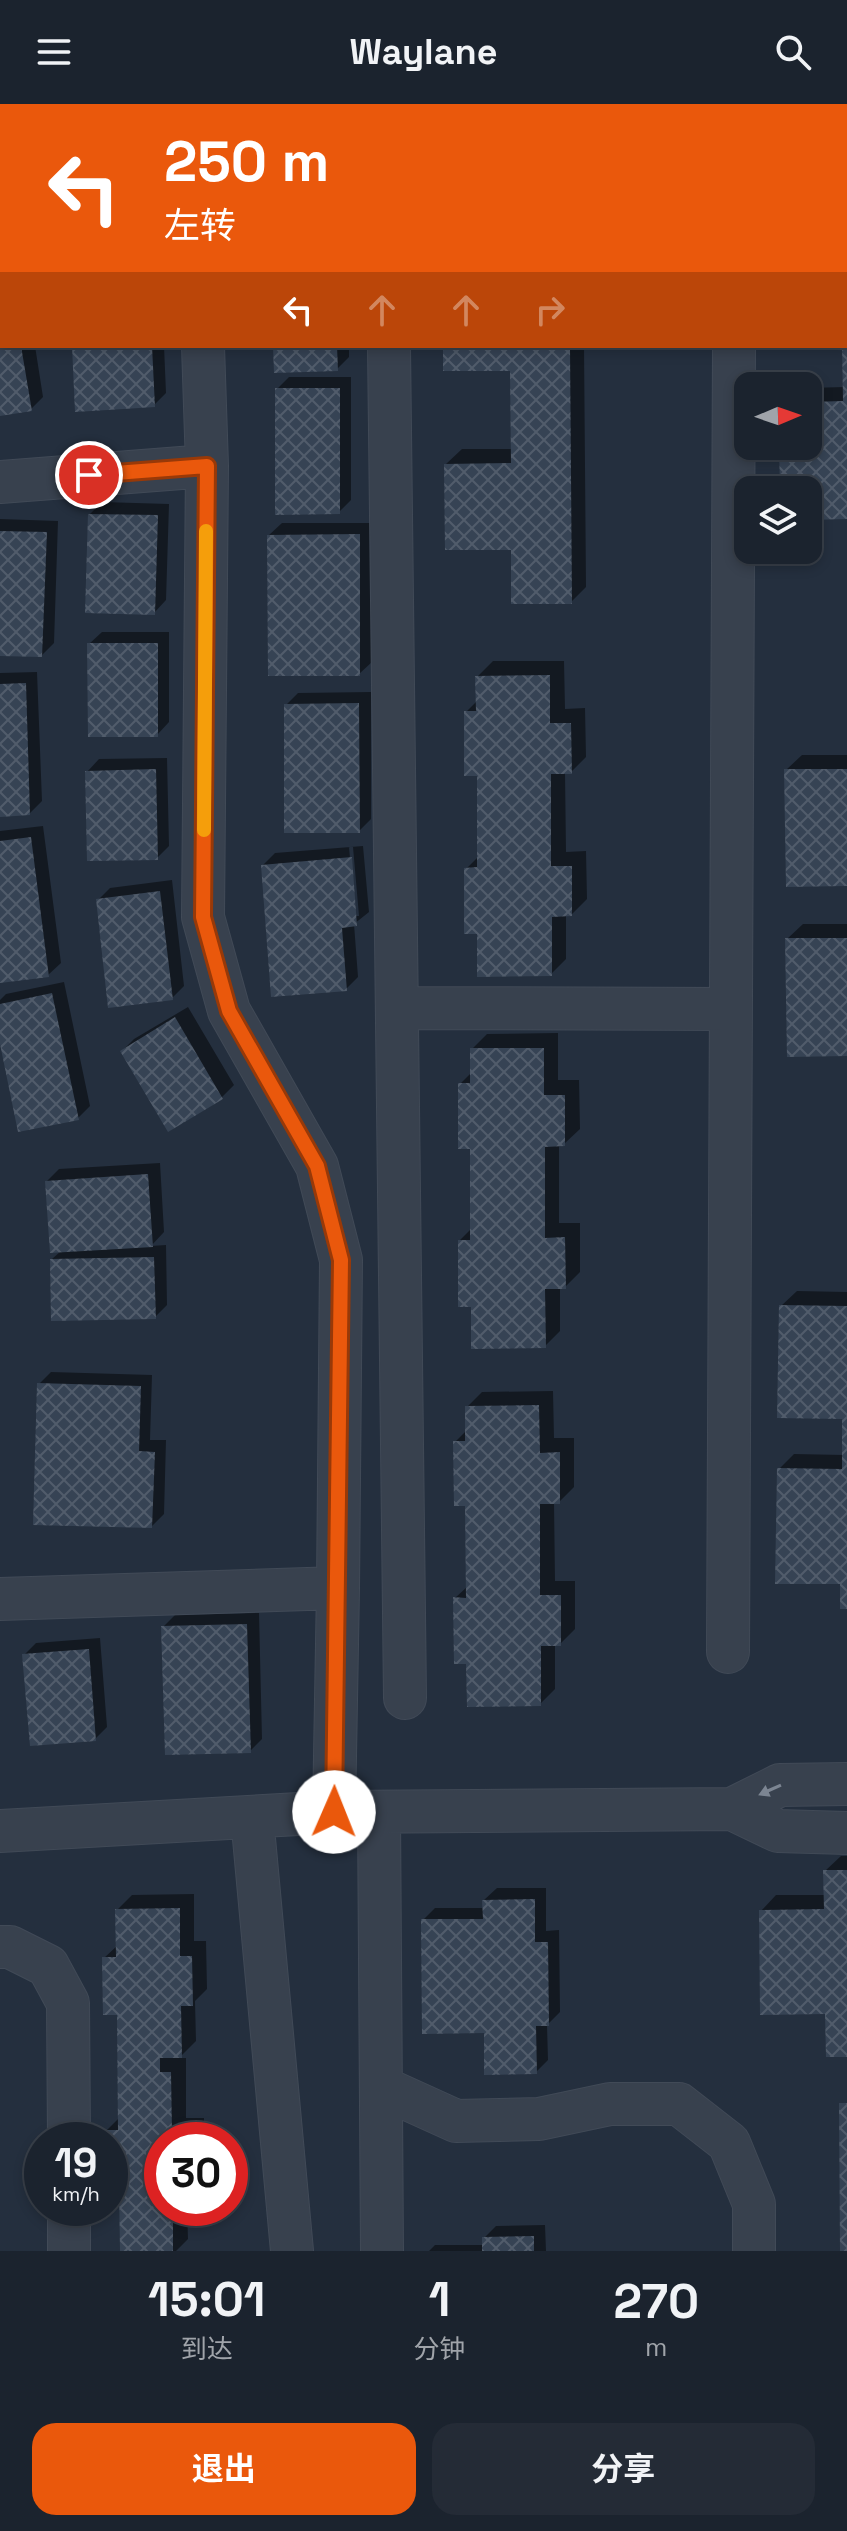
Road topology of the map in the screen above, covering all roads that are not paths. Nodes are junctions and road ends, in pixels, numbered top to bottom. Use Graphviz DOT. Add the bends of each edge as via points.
graph roads {
  1 [pos="203,348"];
  2 [pos="389,348"];
  3 [pos="734,348"];
  4 [pos="207,466"];
  5 [pos="0,482"];
  6 [pos="397,1008"];
  7 [pos="731,1009"];
  8 [pos="338,1588"];
  9 [pos="0,1599"];
  10 [pos="728,1652"];
  11 [pos="405,1698"];
  12 [pos="847,1784"];
  13 [pos="732,1809"];
  14 [pos="334,1812"];
  15 [pos="379,1812"];
  16 [pos="252,1817"];
  17 [pos="0,1831"];
  18 [pos="847,1833"];
  19 [pos="0,1947"];
  20 [pos="381,2087"];
  21 [pos="69,2122"];
  22 [pos="69,2226"];
  23 [pos="69,2251"];
  24 [pos="292,2251"];
  25 [pos="382,2251"];
  26 [pos="754,2251"];
  1 -- 4 [label="street"];
  2 -- 6 [label="street"];
  3 -- 7 [label="street"];
  4 -- 5 [label="street"];
  4 -- 8 [label="street" via="203,917 229,1011 317,1166 341,1260"];
  6 -- 7 [label="street"];
  6 -- 11 [label="street"];
  7 -- 10 [label="street"];
  8 -- 9 [label="street"];
  8 -- 14 [label="street"];
  12 -- 13 [label="street, one-way" via="780,1785"];
  13 -- 15 [label="street"];
  13 -- 18 [label="street" via="778,1831"];
  14 -- 15 [label="street"];
  14 -- 16 [label="street"];
  15 -- 20 [label="street"];
  16 -- 17 [label="street"];
  16 -- 24 [label="street"];
  19 -- 21 [label="street" via="48,1966 68,2003"];
  20 -- 25 [label="street"];
  20 -- 26 [label="street" via="456,2121 539,2119 610,2104 679,2104 729,2143 754,2204"];
  22 -- 23 [label="street"];
}
